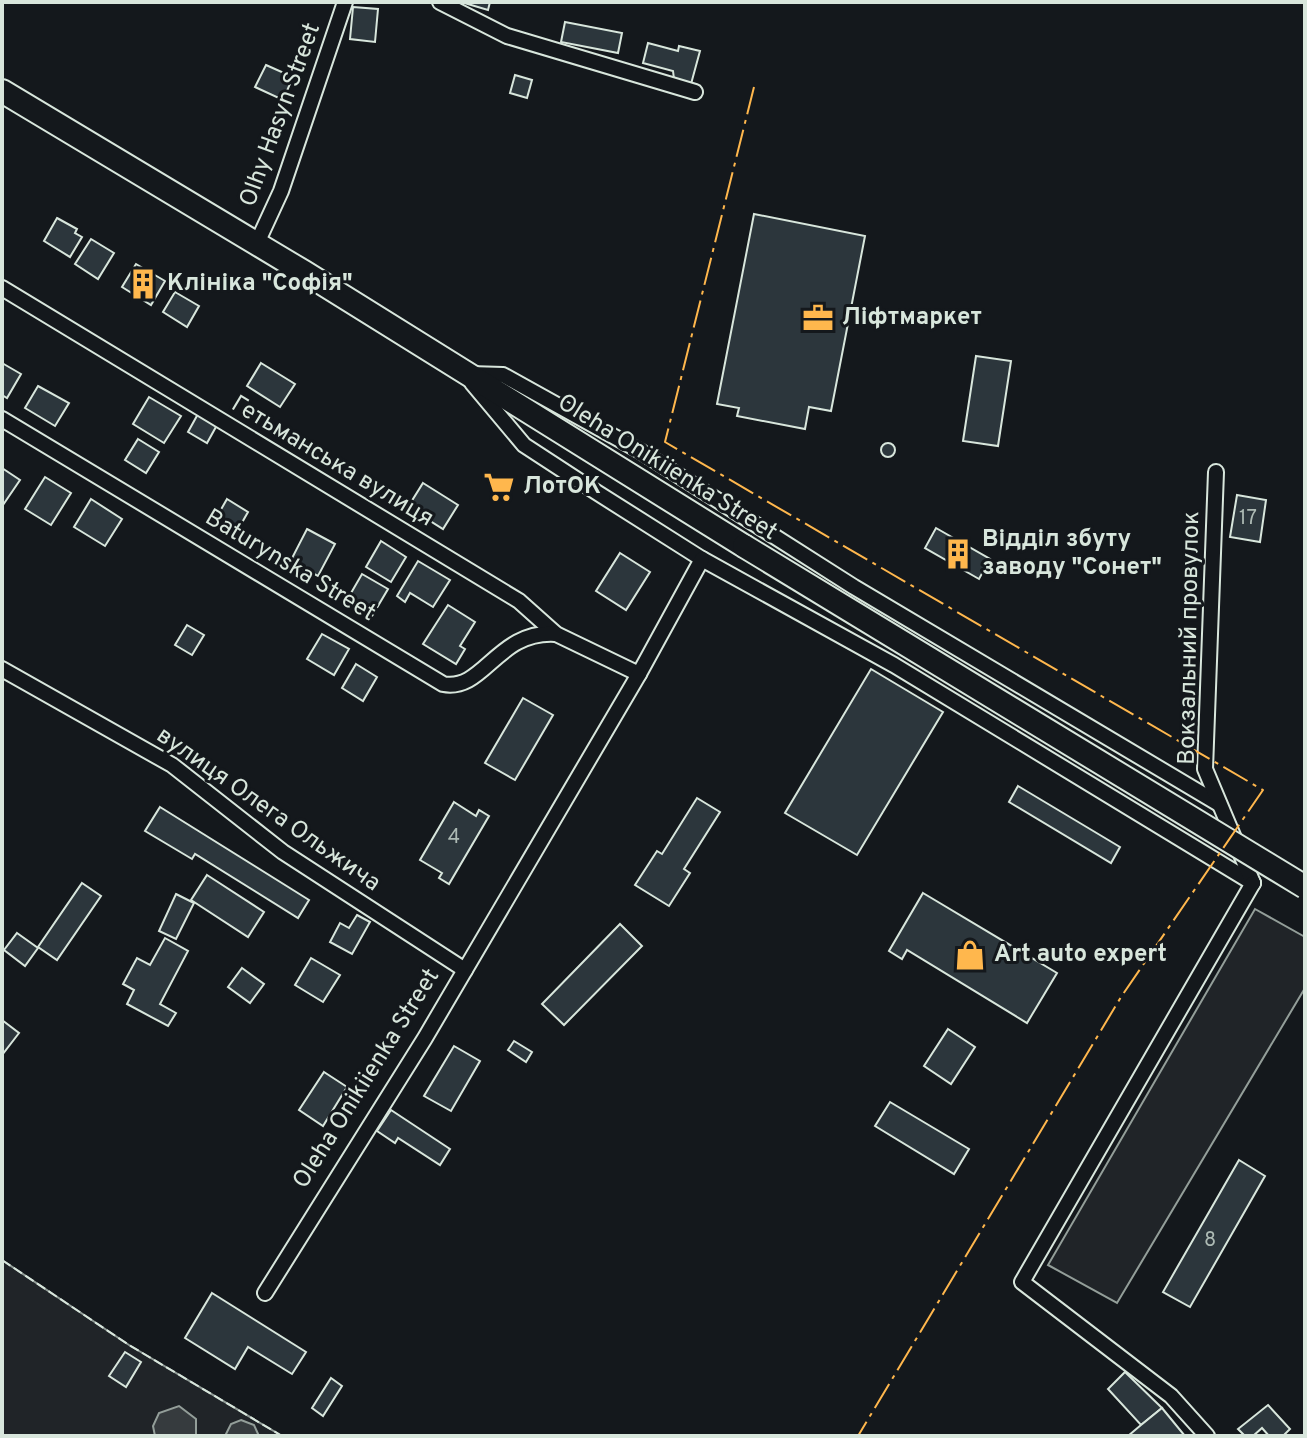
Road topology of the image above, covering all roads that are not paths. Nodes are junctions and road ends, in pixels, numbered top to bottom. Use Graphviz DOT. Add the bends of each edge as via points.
graph roads {
  1 [pos="345,2"];
  2 [pos="440,2"];
  3 [pos="2,91"];
  4 [pos="695,92"];
  5 [pos="257,243"];
  6 [pos="2,288"];
  7 [pos="465,374"];
  8 [pos="2,419"];
  9 [pos="1216,472"];
  10 [pos="702,559"];
  11 [pos="918,624"];
  12 [pos="556,634"];
  13 [pos="894,665"];
  14 [pos="2,669"];
  15 [pos="639,674"];
  16 [pos="1219,804"];
  17 [pos="1253,883"];
  18 [pos="1305,887"];
  19 [pos="465,970"];
  20 [pos="265,1293"];
  21 [pos="1207,1436"];
  1 -- 5 [label="street, Olhy Hasyn Street" via="281,191"];
  2 -- 4 [label="street" via="507,36"];
  3 -- 5 [label="main road, Oleha Onikiienka Street"];
  5 -- 7 [label="main road, Oleha Onikiienka Street"];
  6 -- 12 [label="street, Гетьманська вулиця" via="519,601"];
  7 -- 10 [label="street" via="524,445"];
  7 -- 11 [label="street" via="503,375 640,451"];
  7 -- 18 [label="main road, Oleha Onikiienka Street, bridge"];
  8 -- 12 [label="street, Baturynska Street" via="443,684 458,687 470,682 500,651 535,633"];
  9 -- 16 [label="street, Вокзальний провулок" via="1205,769"];
  10 -- 13 [label="street"];
  10 -- 15 [label="street, Oleha Onikiienka Street"];
  11 -- 13 [label="street"];
  11 -- 16 [label="street"];
  12 -- 15 [label="street, Гетьманська вулиця"];
  13 -- 17 [label="street"];
  14 -- 19 [label="street, вулиця Олега Ольжича" via="172,765 283,852"];
  15 -- 19 [label="street, Oleha Onikiienka Street"];
  16 -- 17 [label="street, Вокзальний провулок"];
  17 -- 21 [label="street" via="1022,1282 1171,1396"];
  19 -- 20 [label="street, Oleha Onikiienka Street"];
}
